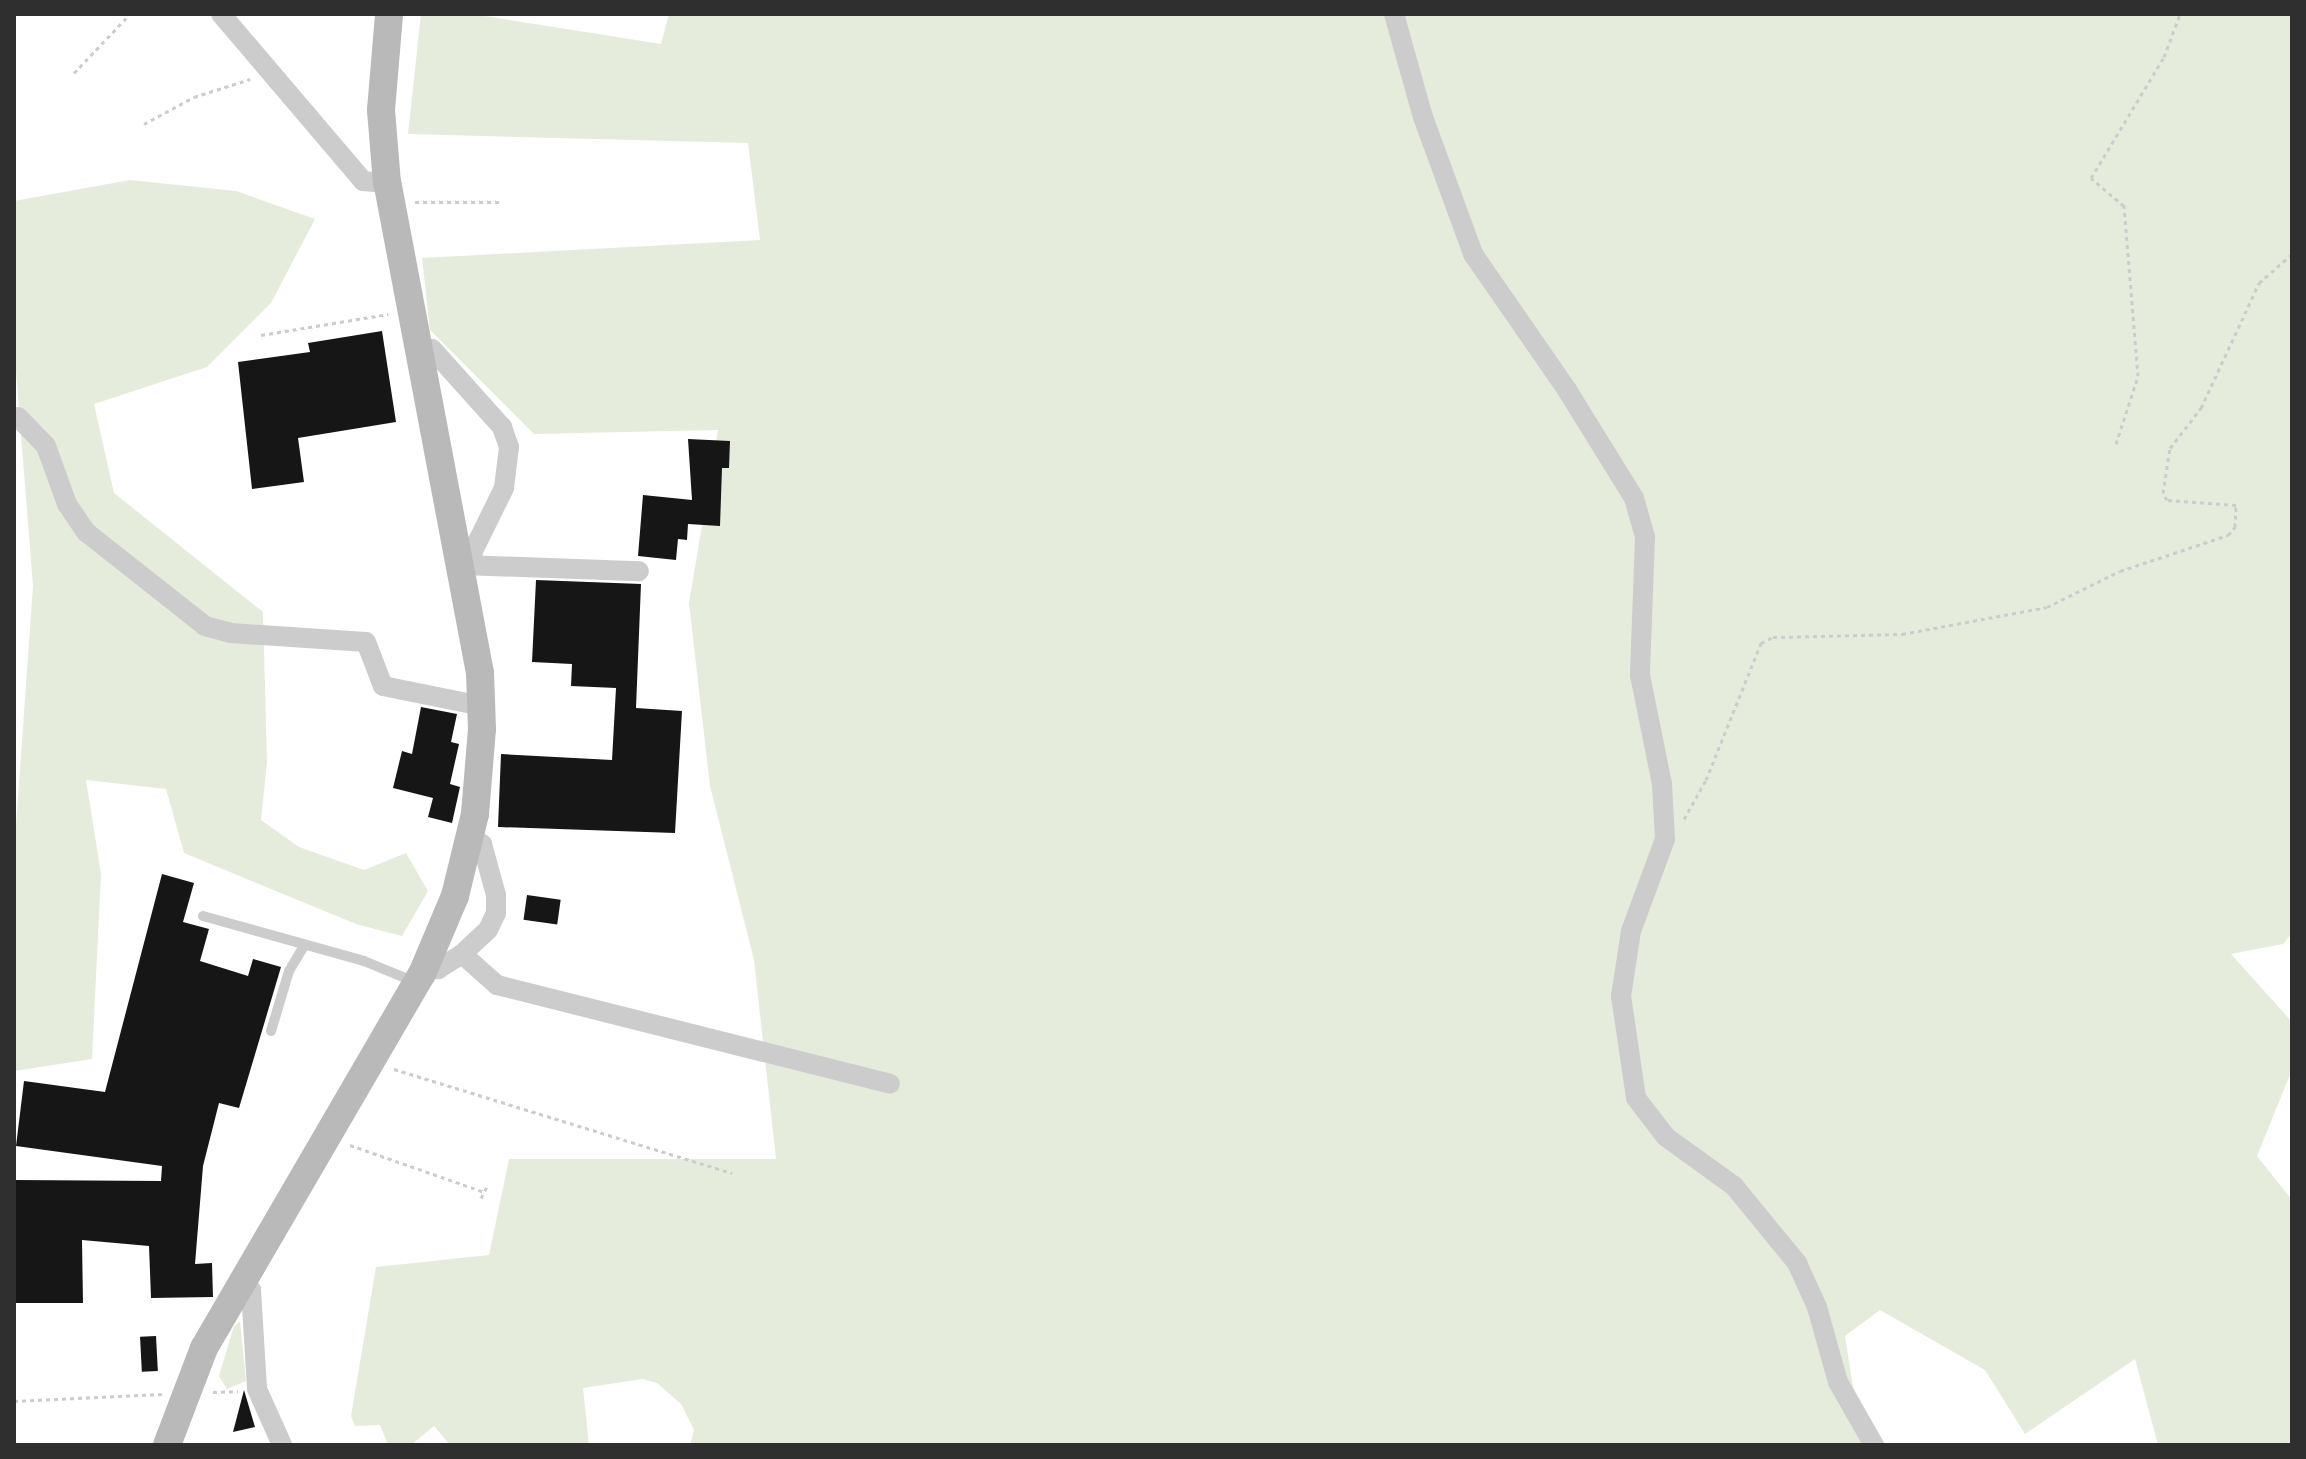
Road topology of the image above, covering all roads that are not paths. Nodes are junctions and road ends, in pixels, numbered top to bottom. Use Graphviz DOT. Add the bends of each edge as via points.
graph roads {
  1 [pos="221,14"];
  2 [pos="389,14"];
  3 [pos="1394,14"];
  4 [pos="389,195"];
  5 [pos="419,351"];
  6 [pos="18,417"];
  7 [pos="468,564"];
  8 [pos="639,571"];
  9 [pos="482,706"];
  10 [pos="470,841"];
  11 [pos="203,916"];
  12 [pos="304,946"];
  13 [pos="462,954"];
  14 [pos="422,973"];
  15 [pos="271,1031"];
  16 [pos="890,1084"];
  17 [pos="242,1284"];
  18 [pos="167,1445"];
  19 [pos="282,1445"];
  20 [pos="1874,1445"];
  1 -- 4 [label="street" via="363,181"];
  2 -- 4 [label="street" via="381,110"];
  3 -- 20 [label="street" via="1423,117 1473,254 1634,498 1645,537 1640,675 1662,784 1665,839 1631,931 1621,996 1636,1098 1666,1137 1734,1186 1797,1263 1817,1307 1838,1382"];
  4 -- 5 [label="street"];
  5 -- 7 [label="street"];
  5 -- 7 [label="street" via="432,349 502,427 509,447 504,488"];
  6 -- 9 [label="street" via="46,446 67,504 86,532 205,626 231,633 366,642 383,686"];
  7 -- 8 [label="street"];
  7 -- 9 [label="street"];
  9 -- 10 [label="street"];
  10 -- 13 [label="street" via="482,844 497,904 488,930"];
  10 -- 14 [label="street"];
  11 -- 12 [label="lane"];
  12 -- 14 [label="lane"];
  12 -- 15 [label="lane" via="289,971"];
  13 -- 14 [label="street"];
  13 -- 16 [label="street" via="497,985"];
  14 -- 17 [label="street"];
  17 -- 18 [label="street" via="184,1393"];
  17 -- 19 [label="street" via="251,1290 257,1389"];
}
